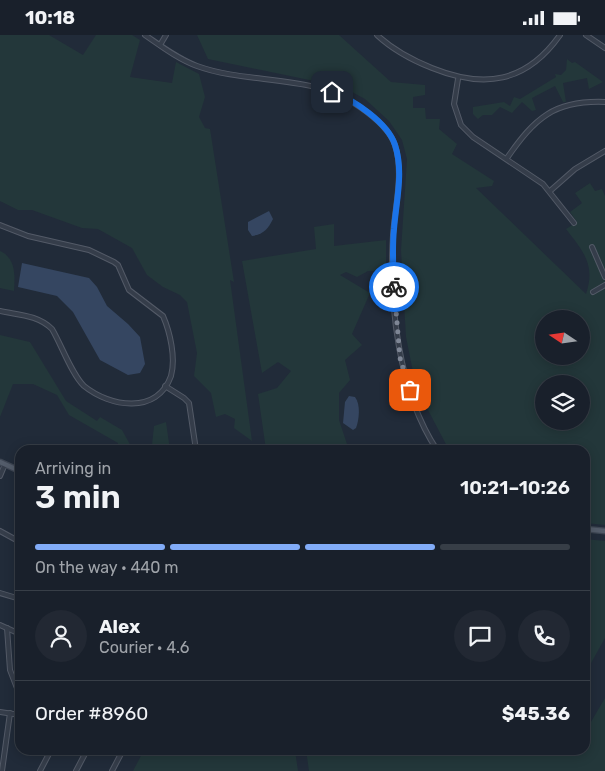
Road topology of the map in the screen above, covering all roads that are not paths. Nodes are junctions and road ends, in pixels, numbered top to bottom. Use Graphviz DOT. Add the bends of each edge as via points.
graph roads {
  1 [pos="145,35"];
  2 [pos="166,35"];
  3 [pos="377,35"];
  4 [pos="560,35"];
  5 [pos="586,35"];
  6 [pos="160,45"];
  7 [pos="605,48"];
  8 [pos="458,79"];
  9 [pos="605,103"];
  10 [pos="605,151"];
  11 [pos="507,158"];
  12 [pos="550,191"];
  13 [pos="574,223"];
  14 [pos="0,225"];
  15 [pos="592,247"];
  16 [pos="605,277"];
  17 [pos="605,285"];
  18 [pos="593,292"];
  19 [pos="0,311"];
  20 [pos="165,386"];
  21 [pos="195,445"];
  22 [pos="434,445"];
  23 [pos="0,462"];
  24 [pos="5,464"];
  25 [pos="15,469"];
  26 [pos="0,476"];
  27 [pos="590,530"];
  28 [pos="0,531"];
  29 [pos="605,531"];
  30 [pos="15,539"];
  31 [pos="0,593"];
  32 [pos="15,598"];
  33 [pos="0,625"];
  34 [pos="7,628"];
  35 [pos="15,632"];
  36 [pos="15,683"];
  37 [pos="0,712"];
  38 [pos="10,713"];
  39 [pos="15,714"];
  40 [pos="49,755"];
  41 [pos="84,755"];
  42 [pos="121,755"];
  43 [pos="2,771"];
  44 [pos="40,771"];
  45 [pos="76,771"];
  46 [pos="112,771"];
  1 -- 6 [label="street"];
  2 -- 6 [label="street"];
  3 -- 8 [label="street" via="405,56"];
  4 -- 8 [label="street" via="545,53 515,73 495,79"];
  5 -- 7 [label="street"];
  6 -- 22 [label="street" via="204,68 342,95 363,108 390,135 399,164 393,246 400,358 422,423"];
  8 -- 11 [label="street" via="454,105 461,125 473,137"];
  9 -- 11 [label="street" via="570,104 541,117"];
  10 -- 12 [label="street" via="575,169"];
  11 -- 12 [label="street"];
  12 -- 13 [label="street"];
  14 -- 20 [label="street" via="28,236 89,250 118,265 129,290 157,309 165,319 173,359"];
  15 -- 16 [label="street"];
  17 -- 18 [label="street"];
  19 -- 20 [label="street" via="33,317 46,323 83,384 112,401 124,405 140,403 154,397"];
  20 -- 21 [label="street" via="189,403"];
  23 -- 24 [label="main road"];
  24 -- 25 [label="main road"];
  24 -- 26 [label="street"];
  27 -- 29 [label="main road"];
  28 -- 30 [label="street"];
  31 -- 32 [label="street"];
  33 -- 34 [label="street"];
  34 -- 35 [label="street"];
  34 -- 36 [label="street" via="10,670"];
  37 -- 38 [label="street"];
  38 -- 39 [label="street"];
  38 -- 43 [label="street"];
  40 -- 44 [label="street"];
  41 -- 45 [label="street"];
  42 -- 46 [label="street"];
}
